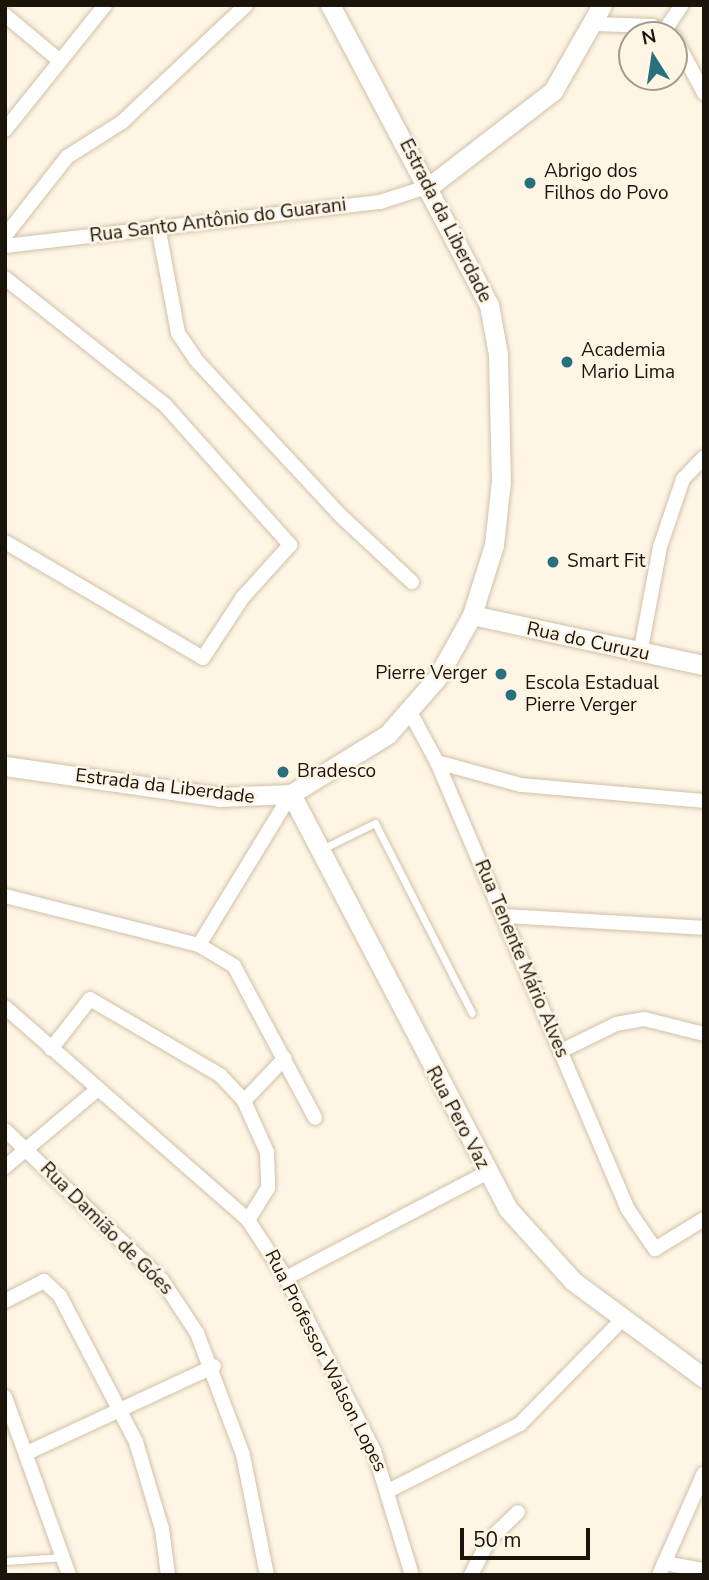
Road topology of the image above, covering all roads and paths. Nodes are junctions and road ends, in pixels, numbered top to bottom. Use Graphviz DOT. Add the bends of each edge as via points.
graph roads {
  1 [pos="105,5"];
  2 [pos="246,5"];
  3 [pos="330,5"];
  4 [pos="602,5"];
  5 [pos="5,15"];
  6 [pos="595,24"];
  7 [pos="618,27"];
  8 [pos="60,61"];
  9 [pos="688,65"];
  10 [pos="704,93"];
  11 [pos="5,130"];
  12 [pos="430,186"];
  13 [pos="158,226"];
  14 [pos="5,236"];
  15 [pos="5,246"];
  16 [pos="5,278"];
  17 [pos="704,457"];
  18 [pos="5,541"];
  19 [pos="412,582"];
  20 [pos="472,615"];
  21 [pos="640,654"];
  22 [pos="704,665"];
  23 [pos="410,712"];
  24 [pos="437,762"];
  25 [pos="5,766"];
  26 [pos="291,794"];
  27 [pos="704,801"];
  28 [pos="320,850"];
  29 [pos="5,896"];
  30 [pos="503,916"];
  31 [pos="704,928"];
  32 [pos="199,945"];
  33 [pos="5,1007"];
  34 [pos="472,1013"];
  35 [pos="704,1034"];
  36 [pos="51,1049"];
  37 [pos="561,1051"];
  38 [pos="285,1058"];
  39 [pos="98,1089"];
  40 [pos="244,1101"];
  41 [pos="315,1118"];
  42 [pos="5,1130"];
  43 [pos="26,1150"];
  44 [pos="5,1167"];
  45 [pos="486,1173"];
  46 [pos="248,1220"];
  47 [pos="702,1223"];
  48 [pos="286,1278"];
  49 [pos="5,1301"];
  50 [pos="622,1320"];
  51 [pos="214,1366"];
  52 [pos="704,1378"];
  53 [pos="5,1397"];
  54 [pos="121,1408"];
  55 [pos="10,1422"];
  56 [pos="27,1453"];
  57 [pos="704,1474"];
  58 [pos="390,1490"];
  59 [pos="518,1512"];
  60 [pos="66,1557"];
  61 [pos="5,1561"];
  62 [pos="662,1569"];
  63 [pos="704,1570"];
  64 [pos="69,1575"];
  65 [pos="168,1575"];
  66 [pos="267,1575"];
  67 [pos="412,1575"];
  68 [pos="471,1575"];
  1 -- 8 [label="street"];
  2 -- 14 [label="street" via="122,122 67,156"];
  3 -- 12 [label="main road, Estrada da Liberdade"];
  4 -- 6 [label="main road"];
  5 -- 8 [label="street"];
  6 -- 7 [label="street"];
  6 -- 12 [label="main road" via="575,62 524,120"];
  8 -- 11 [label="street"];
  9 -- 10 [label="street"];
  12 -- 13 [label="street, Rua Santo Antônio do Guarani" via="380,202"];
  12 -- 20 [label="main road, Estrada da Liberdade" via="480,281 498,354 499,512"];
  13 -- 15 [label="street, Rua Santo Antônio do Guarani"];
  13 -- 19 [label="street" via="177,333 196,360 341,516"];
  16 -- 18 [label="street" via="165,405 288,541 288,550 243,597 203,658"];
  17 -- 21 [label="street" via="683,479 660,547"];
  20 -- 21 [label="main road, Rua do Curuzu"];
  20 -- 23 [label="main road, Estrada da Liberdade" via="452,656"];
  21 -- 22 [label="main road, Rua do Curuzu"];
  23 -- 24 [label="street, Rua Tenente Mário Alves"];
  23 -- 26 [label="main road, Estrada da Liberdade" via="356,757"];
  24 -- 27 [label="street" via="521,785"];
  24 -- 30 [label="street, Rua Tenente Mário Alves"];
  25 -- 26 [label="main road, Estrada da Liberdade" via="220,797"];
  26 -- 28 [label="main road, Rua Pero Vaz"];
  26 -- 32 [label="street"];
  28 -- 34 [label="lane" via="375,823"];
  28 -- 45 [label="main road, Rua Pero Vaz"];
  29 -- 32 [label="street"];
  30 -- 31 [label="street"];
  30 -- 37 [label="street, Rua Tenente Mário Alves"];
  32 -- 38 [label="street" via="234,966"];
  33 -- 36 [label="street, Rua Professor Walson Lopes"];
  35 -- 37 [label="street" via="644,1019 617,1024"];
  36 -- 39 [label="street, Rua Professor Walson Lopes"];
  36 -- 40 [label="street" via="85,1002 96,1000 195,1057"];
  37 -- 47 [label="street, Rua Tenente Mário Alves" via="627,1208 655,1249"];
  38 -- 40 [label="street"];
  38 -- 41 [label="street"];
  39 -- 43 [label="street"];
  39 -- 46 [label="street, Rua Professor Walson Lopes"];
  40 -- 46 [label="street" via="268,1169 268,1188"];
  42 -- 43 [label="street, Rua Damião de Góes"];
  43 -- 44 [label="street"];
  43 -- 51 [label="street, Rua Damião de Góes" via="162,1280"];
  45 -- 48 [label="street"];
  45 -- 50 [label="main road, Rua Pero Vaz" via="538,1244"];
  46 -- 48 [label="street, Rua Professor Walson Lopes"];
  48 -- 58 [label="street, Rua Professor Walson Lopes"];
  49 -- 54 [label="street" via="44,1280 60,1296"];
  50 -- 52 [label="main road, Rua Pero Vaz"];
  50 -- 58 [label="street" via="520,1424"];
  51 -- 54 [label="street"];
  51 -- 66 [label="street, Rua Damião de Góes" via="253,1491"];
  53 -- 55 [label="street"];
  54 -- 56 [label="street"];
  54 -- 65 [label="street" via="162,1529"];
  55 -- 56 [label="street"];
  56 -- 60 [label="street"];
  57 -- 62 [label="street"];
  58 -- 67 [label="street, Rua Professor Walson Lopes"];
  59 -- 68 [label="street" via="489,1540"];
  60 -- 61 [label="lane"];
  60 -- 64 [label="street"];
  62 -- 63 [label="street"];
}
